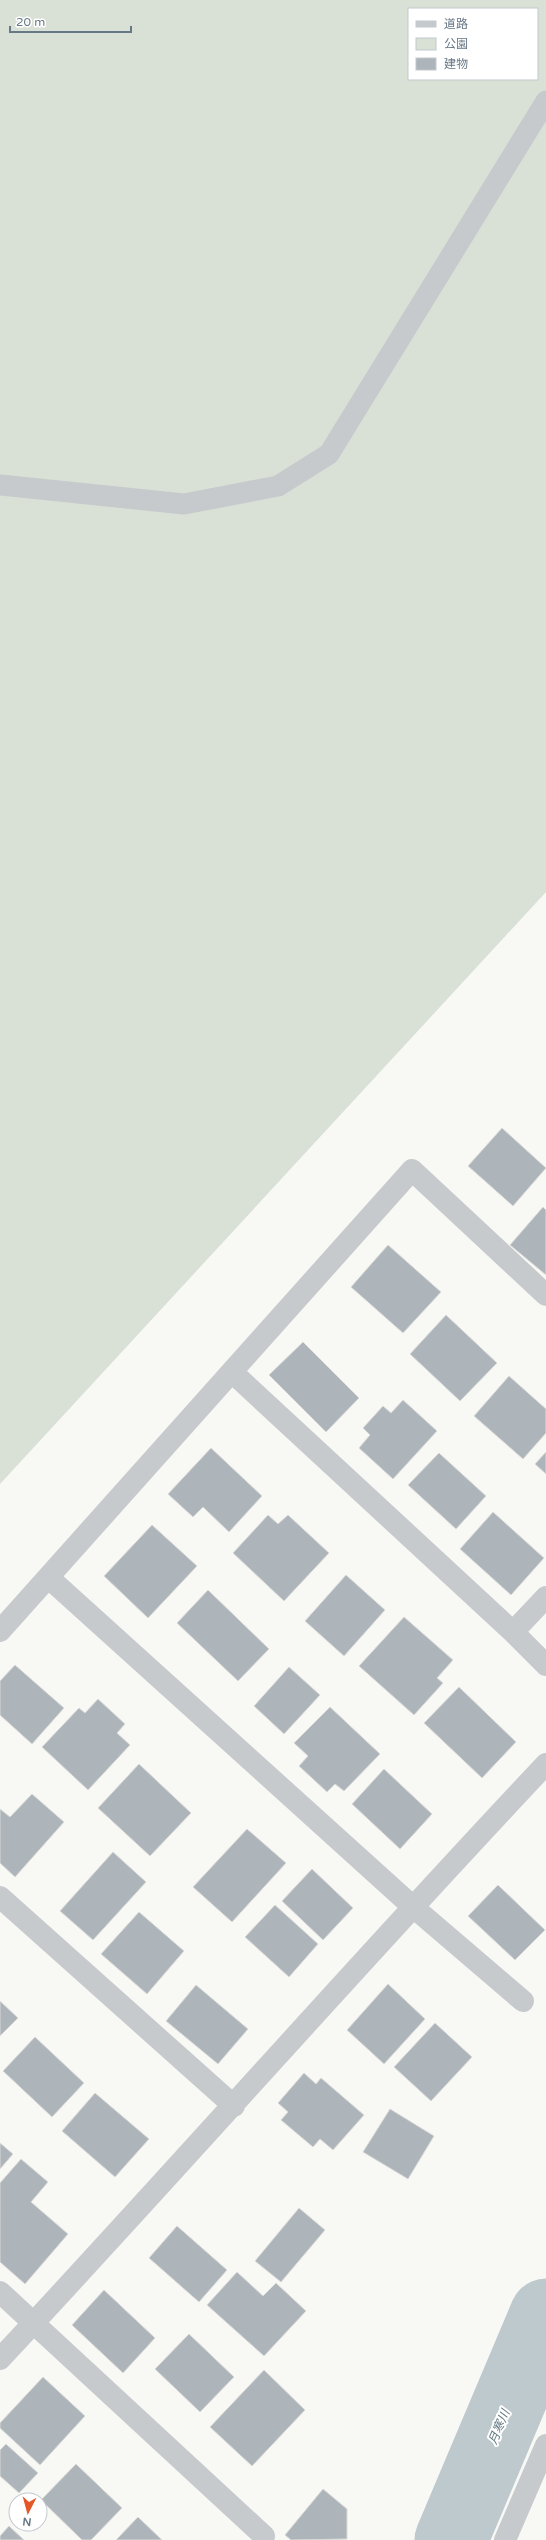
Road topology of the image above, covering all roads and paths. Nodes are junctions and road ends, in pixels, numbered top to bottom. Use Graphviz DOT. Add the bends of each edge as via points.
graph roads {
  1 [pos="546,101"];
  2 [pos="0,485"];
  3 [pos="546,1295"];
  4 [pos="233,1373"];
  5 [pos="49,1578"];
  6 [pos="546,1597"];
  7 [pos="0,1631"];
  8 [pos="513,1632"];
  9 [pos="546,1665"];
  10 [pos="546,1764"];
  11 [pos="0,1897"];
  12 [pos="412,1906"];
  13 [pos="523,2001"];
  14 [pos="234,2106"];
  15 [pos="0,2292"];
  16 [pos="34,2322"];
  17 [pos="0,2359"];
  18 [pos="546,2445"];
  19 [pos="264,2536"];
  20 [pos="505,2540"];
  1 -- 2 [label="lane" via="329,454 278,486 184,504"];
  3 -- 4 [label="street" via="412,1170"];
  4 -- 5 [label="street"];
  4 -- 8 [label="street"];
  5 -- 7 [label="street"];
  5 -- 12 [label="street"];
  6 -- 8 [label="street"];
  8 -- 9 [label="street"];
  10 -- 12 [label="street"];
  11 -- 14 [label="street"];
  12 -- 13 [label="street"];
  12 -- 14 [label="street"];
  14 -- 16 [label="street"];
  15 -- 16 [label="street"];
  16 -- 17 [label="street"];
  16 -- 19 [label="street"];
  18 -- 20 [label="street"];
}
